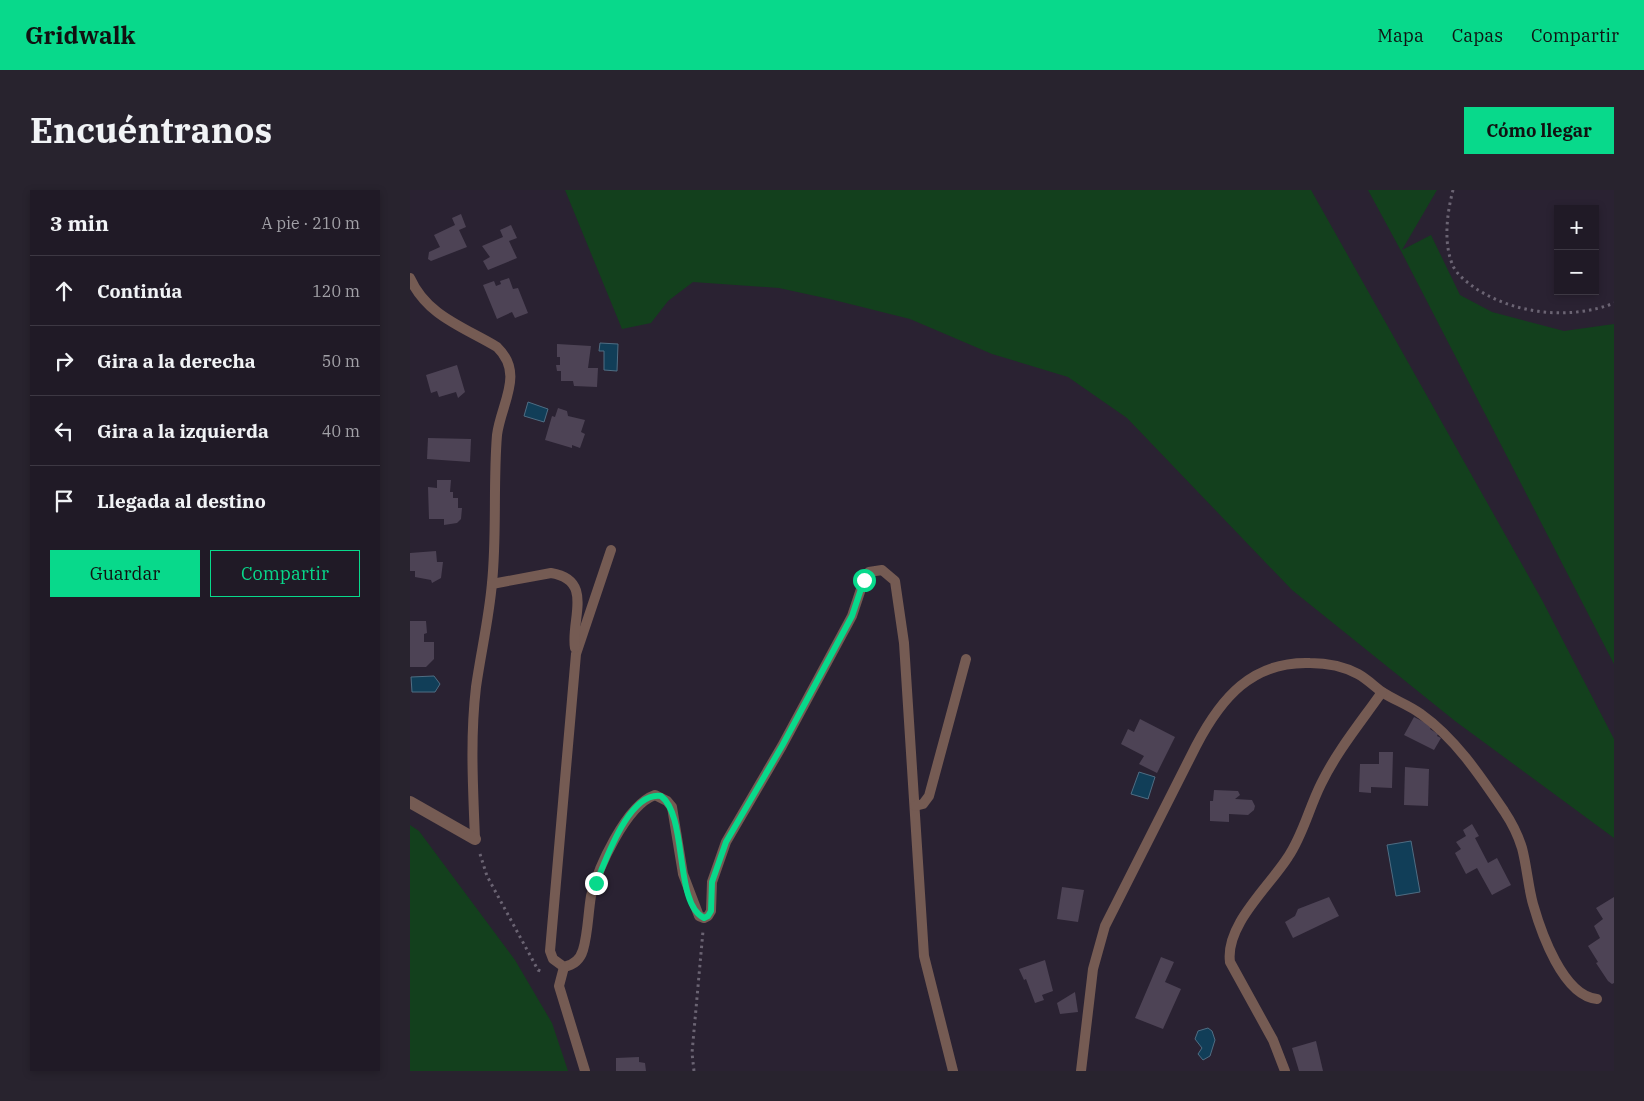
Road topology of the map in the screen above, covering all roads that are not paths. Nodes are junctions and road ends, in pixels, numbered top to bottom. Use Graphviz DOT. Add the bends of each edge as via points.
graph roads {
  1 [pos="410,278"];
  2 [pos="611,550"];
  3 [pos="492,584"];
  4 [pos="576,654"];
  5 [pos="966,659"];
  6 [pos="1382,692"];
  7 [pos="410,802"];
  8 [pos="915,806"];
  9 [pos="475,839"];
  10 [pos="564,967"];
  11 [pos="1597,999"];
  12 [pos="585,1071"];
  13 [pos="953,1071"];
  14 [pos="1081,1071"];
  15 [pos="1285,1071"];
  1 -- 3 [label="lane" via="435,312 497,347 509,361 510,387 497,436"];
  2 -- 4 [label="lane"];
  3 -- 4 [label="lane" via="551,574 568,580 574,586 579,605 573,639"];
  3 -- 9 [label="lane" via="474,716"];
  4 -- 10 [label="lane" via="550,951 553,959"];
  5 -- 8 [label="lane" via="928,796 923,804"];
  6 -- 11 [label="lane" via="1438,727 1505,812 1522,848 1532,902 1550,950 1568,982 1588,998"];
  6 -- 14 [label="lane" via="1346,668 1288,663 1261,672 1223,702 1205,729 1105,926 1092,969"];
  6 -- 15 [label="lane" via="1333,762 1320,784 1296,844 1232,939 1229,952 1232,966 1273,1040"];
  7 -- 9 [label="street"];
  8 -- 10 [label="lane" via="899,594 895,581 888,574 876,570 869,572 864,580 852,616 726,842 712,882 708,916 699,916 691,900 683,874 672,807 661,796 648,797 632,811 618,834 592,895 583,950 578,960"];
  8 -- 13 [label="lane" via="924,956"];
  10 -- 12 [label="lane" via="560,978 565,1009"];
}
